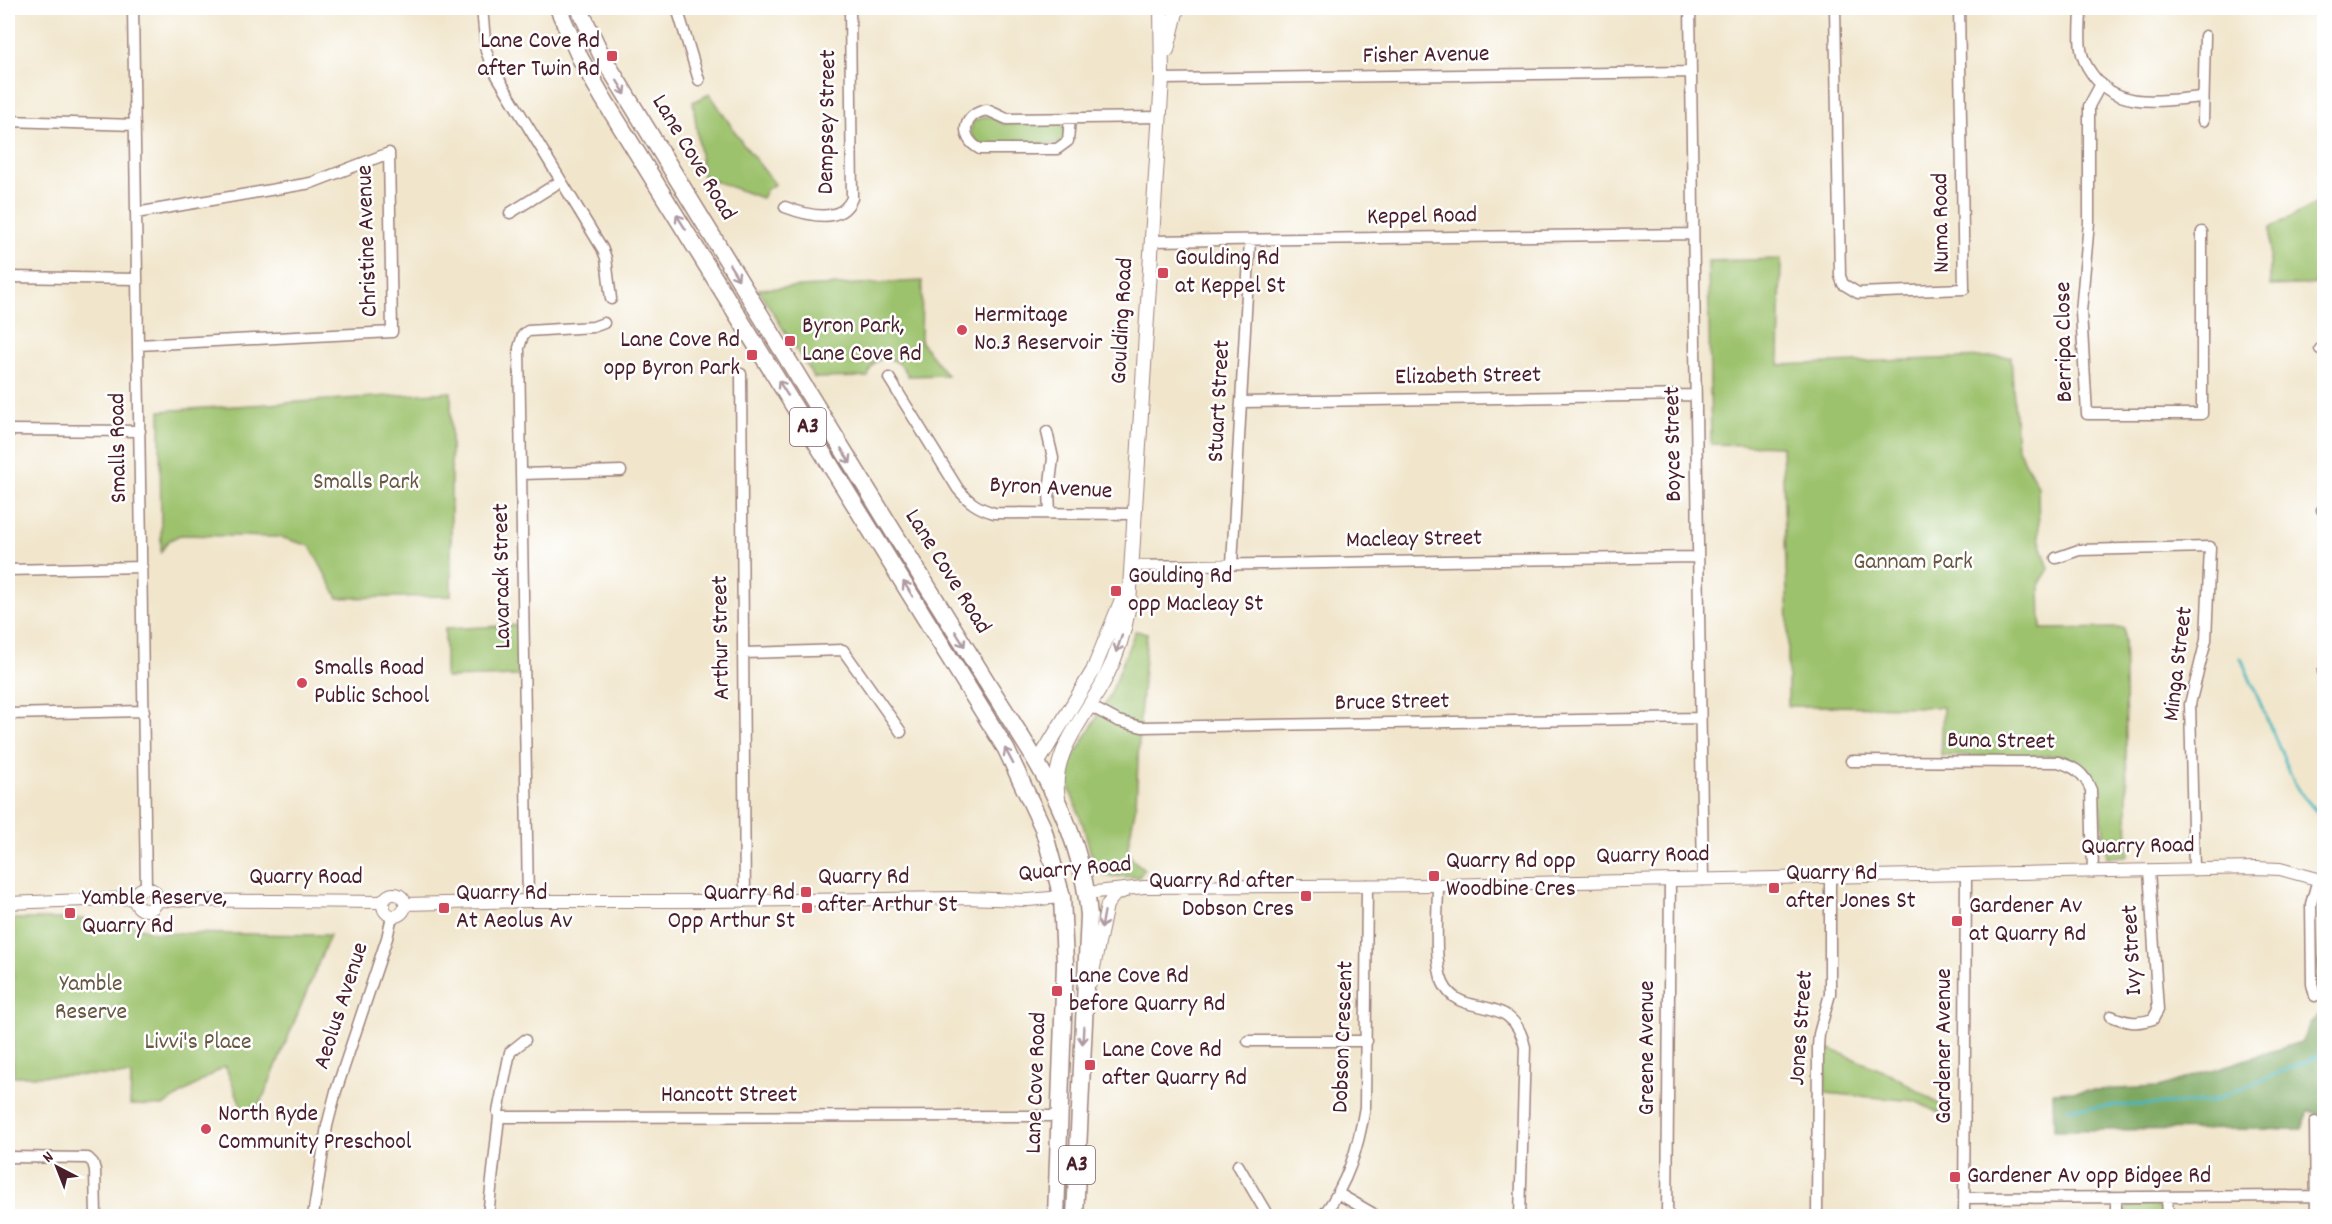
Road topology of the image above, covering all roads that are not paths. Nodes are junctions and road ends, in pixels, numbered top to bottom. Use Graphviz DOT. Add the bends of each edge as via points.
graph roads {
  1 [pos="133,8"];
  2 [pos="482,8"];
  3 [pos="558,8"];
  4 [pos="579,8"];
  5 [pos="677,8"];
  6 [pos="850,8"];
  7 [pos="1161,8"];
  8 [pos="1170,8"];
  9 [pos="1177,8"];
  10 [pos="1690,8"];
  11 [pos="1835,8"];
  12 [pos="1959,8"];
  13 [pos="2081,8"];
  14 [pos="1170,29"];
  15 [pos="2205,36"];
  16 [pos="1691,72"];
  17 [pos="1162,79"];
  18 [pos="699,80"];
  19 [pos="2102,84"];
  20 [pos="2203,97"];
  21 [pos="1160,117"];
  22 [pos="1070,118"];
  23 [pos="8,121"];
  24 [pos="2203,121"];
  25 [pos="135,125"];
  26 [pos="561,182"];
  27 [pos="786,207"];
  28 [pos="136,213"];
  29 [pos="510,213"];
  30 [pos="2202,232"];
  31 [pos="1693,234"];
  32 [pos="1250,240"];
  33 [pos="1152,241"];
  34 [pos="8,277"];
  35 [pos="136,279"];
  36 [pos="611,299"];
  37 [pos="604,323"];
  38 [pos="138,345"];
  39 [pos="741,374"];
  40 [pos="889,378"];
  41 [pos="1695,395"];
  42 [pos="1242,402"];
  43 [pos="8,430"];
  44 [pos="140,431"];
  45 [pos="1047,432"];
  46 [pos="621,471"];
  47 [pos="522,474"];
  48 [pos="1050,513"];
  49 [pos="1136,514"];
  50 [pos="1696,557"];
  51 [pos="2056,558"];
  52 [pos="1232,564"];
  53 [pos="1132,566"];
  54 [pos="142,567"];
  55 [pos="8,570"];
  56 [pos="743,653"];
  57 [pos="1084,702"];
  58 [pos="144,711"];
  59 [pos="8,714"];
  60 [pos="1700,718"];
  61 [pos="901,732"];
  62 [pos="1851,761"];
  63 [pos="1037,764"];
  64 [pos="1059,802"];
  65 [pos="1043,828"];
  66 [pos="2149,870"];
  67 [pos="2194,870"];
  68 [pos="2093,872"];
  69 [pos="1966,876"];
  70 [pos="1830,878"];
  71 [pos="1670,880"];
  72 [pos="1702,880"];
  73 [pos="2321,880"];
  74 [pos="1367,885"];
  75 [pos="1438,885"];
  76 [pos="1144,887"];
  77 [pos="146,888"];
  78 [pos="1086,892"];
  79 [pos="1062,897"];
  80 [pos="135,898"];
  81 [pos="157,900"];
  82 [pos="528,901"];
  83 [pos="745,901"];
  84 [pos="8,903"];
  85 [pos="383,903"];
  86 [pos="405,904"];
  87 [pos="392,915"];
  88 [pos="2315,996"];
  89 [pos="1085,1001"];
  90 [pos="2110,1016"];
  91 [pos="525,1040"];
  92 [pos="1248,1041"];
  93 [pos="1367,1041"];
  94 [pos="1059,1116"];
  95 [pos="500,1117"];
  96 [pos="2315,1122"];
  97 [pos="8,1156"];
  98 [pos="1238,1165"];
  99 [pos="1339,1194"];
  100 [pos="2315,1196"];
  101 [pos="2167,1197"];
  102 [pos="1965,1198"];
  103 [pos="2116,1198"];
  104 [pos="1372,1213"];
  105 [pos="96,1216"];
  106 [pos="312,1216"];
  107 [pos="488,1216"];
  108 [pos="1056,1216"];
  109 [pos="1075,1216"];
  110 [pos="1268,1216"];
  111 [pos="1323,1216"];
  112 [pos="1520,1216"];
  113 [pos="1667,1216"];
  114 [pos="1817,1216"];
  115 [pos="1964,1216"];
  116 [pos="2116,1216"];
  117 [pos="2168,1216"];
  118 [pos="2316,1216"];
  1 -- 25 [label="street, Smalls Road"];
  2 -- 26 [label="street" via="486,51 493,69"];
  65 -- 3 [label="highway, Lane Cove Road / A3, one-way" via="1000,739 603,98"];
  4 -- 63 [label="highway, Lane Cove Road / A3, one-way" via="607,64"];
  5 -- 18 [label="street"];
  6 -- 27 [label="street, Dempsey Street" via="852,198 849,206 835,214 807,215"];
  7 -- 17 [label="main road, Goulding Road"];
  8 -- 14 [label="main road"];
  9 -- 14 [label="main road, Goulding Road"];
  10 -- 16 [label="street, Boyce Street"];
  11 -- 12 [label="street, Numa Road" via="1840,276 1843,284 1858,294 1964,289"];
  13 -- 19 [label="street" via="2081,50 2090,71"];
  14 -- 17 [label="main road, Goulding Road"];
  15 -- 20 [label="street"];
  16 -- 17 [label="street, Fisher Avenue"];
  16 -- 31 [label="street, Boyce Street"];
  17 -- 21 [label="main road, Goulding Road"];
  19 -- 20 [label="street" via="2118,96 2139,101"];
  19 -- 30 [label="street, Berripa Close" via="2090,106 2089,222 2081,312 2087,414 2202,414"];
  20 -- 24 [label="street"];
  21 -- 22 [label="street"];
  21 -- 33 [label="main road, Goulding Road"];
  22 -- 22 [label="street" via="1068,141 1057,148 980,149 971,143 966,130 973,115 987,110 1006,119"];
  23 -- 25 [label="street"];
  25 -- 28 [label="street, Smalls Road"];
  26 -- 29 [label="street"];
  26 -- 36 [label="street" via="602,248"];
  28 -- 35 [label="street, Smalls Road"];
  28 -- 38 [label="street, Christine Avenue" via="310,183 389,153 392,332"];
  31 -- 32 [label="street, Keppel Road"];
  31 -- 41 [label="street, Boyce Street"];
  32 -- 33 [label="street, Keppel Road"];
  32 -- 42 [label="street, Stuart Street"];
  33 -- 49 [label="main road, Goulding Road"];
  34 -- 35 [label="street"];
  35 -- 38 [label="street, Smalls Road"];
  37 -- 47 [label="street, Lavarack Street" via="535,330 523,335 519,348"];
  38 -- 44 [label="street, Smalls Road"];
  39 -- 56 [label="street, Arthur Street"];
  40 -- 48 [label="street, Byron Avenue" via="968,501 994,513"];
  41 -- 42 [label="street, Elizabeth Street"];
  41 -- 50 [label="street, Boyce Street"];
  42 -- 52 [label="street, Stuart Street"];
  43 -- 44 [label="street"];
  44 -- 54 [label="street, Smalls Road"];
  45 -- 48 [label="street" via="1053,458"];
  46 -- 47 [label="street"];
  47 -- 82 [label="street, Lavarack Street"];
  48 -- 49 [label="street, Byron Avenue"];
  49 -- 53 [label="main road, Goulding Road"];
  50 -- 52 [label="street, Macleay Street"];
  50 -- 60 [label="street, Boyce Street"];
  51 -- 67 [label="street, Minga Street" via="2079,550 2210,547 2206,640 2190,704"];
  52 -- 53 [label="street, Macleay Street"];
  53 -- 57 [label="main road, Goulding Road" via="1122,635 1105,679"];
  54 -- 55 [label="street"];
  54 -- 58 [label="street, Smalls Road"];
  56 -- 61 [label="street" via="843,651"];
  56 -- 83 [label="street, Arthur Street"];
  57 -- 60 [label="street, Bruce Street" via="1122,723 1142,727"];
  57 -- 63 [label="main road, Goulding Road"];
  57 -- 64 [label="main road, Goulding Road" via="1059,762"];
  58 -- 59 [label="street"];
  58 -- 77 [label="street, Smalls Road"];
  60 -- 72 [label="street, Boyce Street"];
  62 -- 68 [label="street, Buna Street" via="2058,762 2071,766 2086,779 2091,790"];
  63 -- 64 [label="highway, Lane Cove Road / A3"];
  63 -- 65 [label="highway" via="1035,779"];
  64 -- 78 [label="highway, Lane Cove Road / A3" via="1076,845"];
  65 -- 79 [label="highway, Lane Cove Road / A3"];
  66 -- 67 [label="street, Quarry Road"];
  66 -- 68 [label="street, Quarry Road"];
  66 -- 90 [label="street, Ivy Street" via="2156,1015 2136,1023"];
  67 -- 73 [label="street, Quarry Road" via="2280,869"];
  68 -- 69 [label="street, Quarry Road"];
  69 -- 70 [label="street, Quarry Road"];
  69 -- 102 [label="street, Gardener Avenue"];
  70 -- 72 [label="street, Quarry Road"];
  70 -- 114 [label="street, Jones Street" via="1830,994 1818,1047"];
  71 -- 72 [label="street, Quarry Road"];
  71 -- 75 [label="street, Quarry Road"];
  71 -- 113 [label="street, Greene Avenue"];
  73 -- 88 [label="street" via="2311,904"];
  74 -- 75 [label="street, Quarry Road"];
  74 -- 76 [label="street, Quarry Road"];
  74 -- 93 [label="street, Dobson Crescent"];
  75 -- 112 [label="street" via="1439,970 1446,988 1460,1001 1509,1016 1523,1038"];
  76 -- 78 [label="street, Quarry Road"];
  76 -- 89 [label="street, one-way" via="1119,893 1109,901"];
  77 -- 80 [label="street"];
  77 -- 81 [label="street" via="155,893"];
  78 -- 79 [label="highway, Quarry Road"];
  78 -- 89 [label="highway, Lane Cove Road / A3" via="1089,915"];
  79 -- 83 [label="street, Quarry Road"];
  79 -- 94 [label="highway, Lane Cove Road / A3" via="1065,963"];
  80 -- 81 [label="street" via="144,910 151,909"];
  80 -- 84 [label="street"];
  81 -- 85 [label="street, Quarry Road"];
  82 -- 83 [label="street, Quarry Road"];
  82 -- 86 [label="street, Quarry Road"];
  85 -- 86 [label="street" via="395,894"];
  85 -- 87 [label="street" via="385,911"];
  86 -- 87 [label="street" via="401,913"];
  87 -- 106 [label="street, Aeolus Avenue" via="336,1090"];
  89 -- 109 [label="highway, Lane Cove Road / A3, one-way"];
  91 -- 95 [label="street" via="510,1052"];
  92 -- 93 [label="street"];
  93 -- 99 [label="street, Dobson Crescent" via="1361,1131"];
  94 -- 95 [label="street, Hancott Street"];
  94 -- 108 [label="highway, Lane Cove Road / A3"];
  95 -- 107 [label="street"];
  96 -- 100 [label="street"];
  97 -- 105 [label="street" via="88,1158 95,1170"];
  98 -- 110 [label="street"];
  99 -- 104 [label="street"];
  99 -- 111 [label="street, Dobson Crescent"];
  100 -- 101 [label="street"];
  100 -- 118 [label="street"];
  101 -- 103 [label="street"];
  101 -- 117 [label="street"];
  102 -- 103 [label="street"];
  102 -- 115 [label="street, Gardener Avenue"];
  103 -- 116 [label="street"];
}
